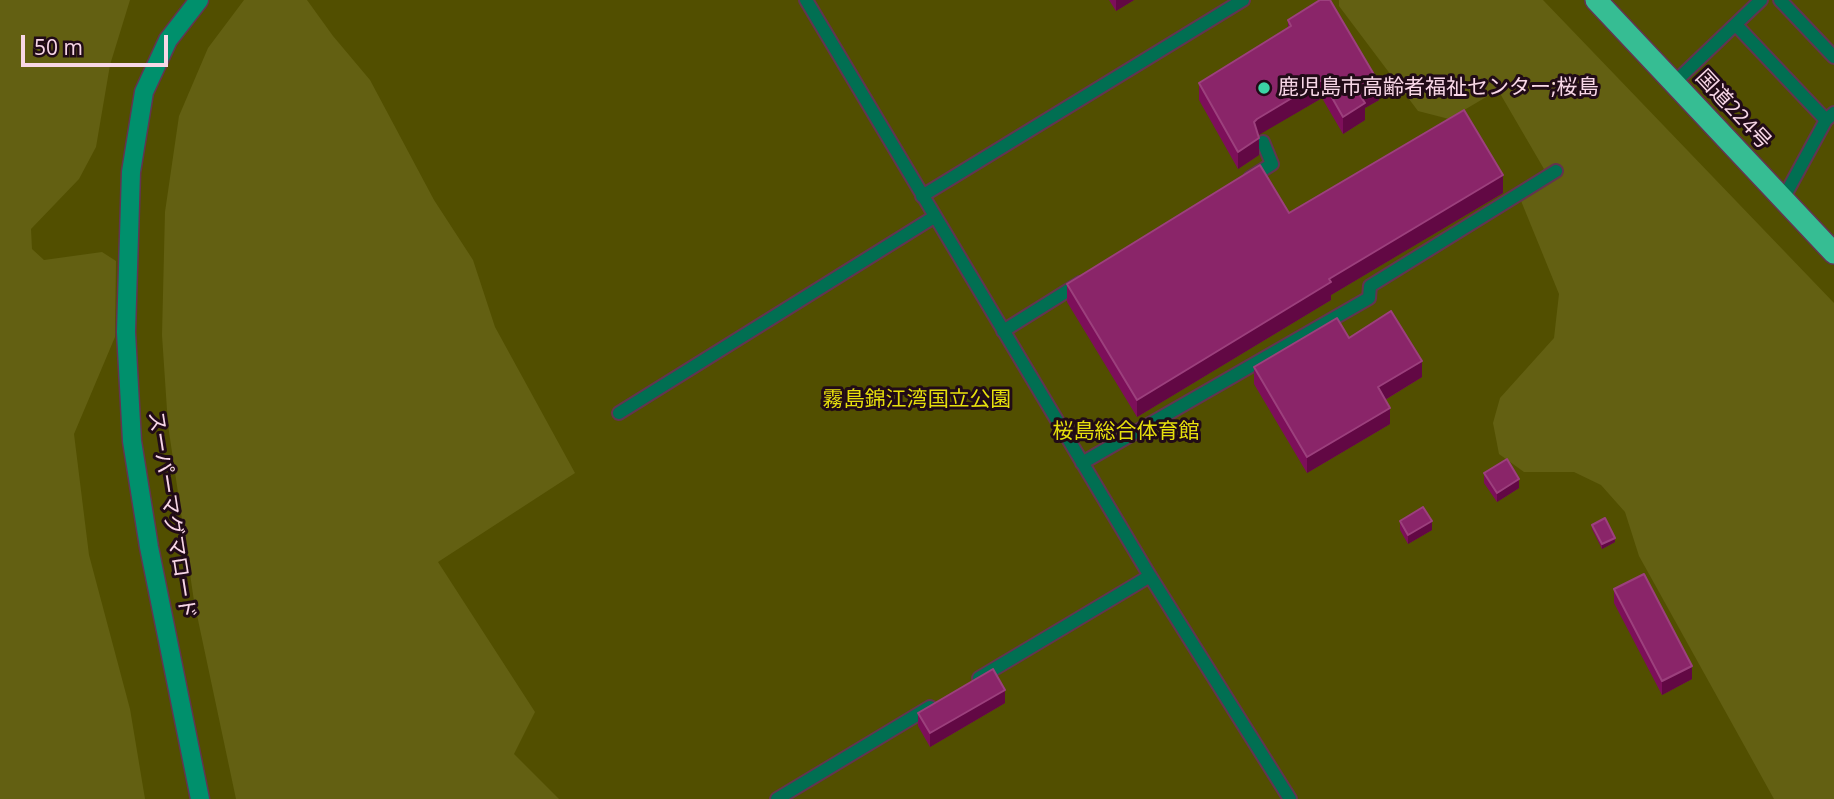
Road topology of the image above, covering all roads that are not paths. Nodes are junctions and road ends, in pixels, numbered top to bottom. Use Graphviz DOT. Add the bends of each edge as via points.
graph roads {
  1 [pos="198,0"];
  2 [pos="806,0"];
  3 [pos="1243,0"];
  4 [pos="1596,0"];
  5 [pos="1762,0"];
  6 [pos="1780,0"];
  7 [pos="1736,25"];
  8 [pos="1834,57"];
  9 [pos="1674,83"];
  10 [pos="1830,116"];
  11 [pos="1263,142"];
  12 [pos="1556,171"];
  13 [pos="1237,186"];
  14 [pos="922,196"];
  15 [pos="1783,199"];
  16 [pos="934,216"];
  17 [pos="1834,253"];
  18 [pos="1097,273"];
  19 [pos="1003,331"];
  20 [pos="619,413"];
  21 [pos="1082,463"];
  22 [pos="1150,576"];
  23 [pos="964,687"];
  24 [pos="940,701"];
  25 [pos="200,799"];
  26 [pos="777,799"];
  27 [pos="1290,799"];
  1 -- 25 [label="street, スーパーマグマロード" via="168,40 144,92 131,172 126,332 132,441"];
  2 -- 14 [label="lane"];
  3 -- 14 [label="lane"];
  4 -- 9 [label="highway, 国道224号"];
  5 -- 7 [label="lane"];
  6 -- 8 [label="lane"];
  7 -- 9 [label="lane"];
  7 -- 10 [label="lane"];
  9 -- 15 [label="highway, 国道224号"];
  10 -- 15 [label="lane"];
  11 -- 13 [label="lane" via="1272,164"];
  12 -- 21 [label="lane" via="1370,286 1369,298"];
  14 -- 16 [label="lane"];
  15 -- 17 [label="highway, 国道224号"];
  16 -- 19 [label="lane"];
  16 -- 20 [label="lane"];
  18 -- 19 [label="lane"];
  19 -- 21 [label="lane"];
  21 -- 22 [label="lane"];
  22 -- 23 [label="lane"];
  22 -- 27 [label="lane"];
  24 -- 26 [label="lane"];
}
